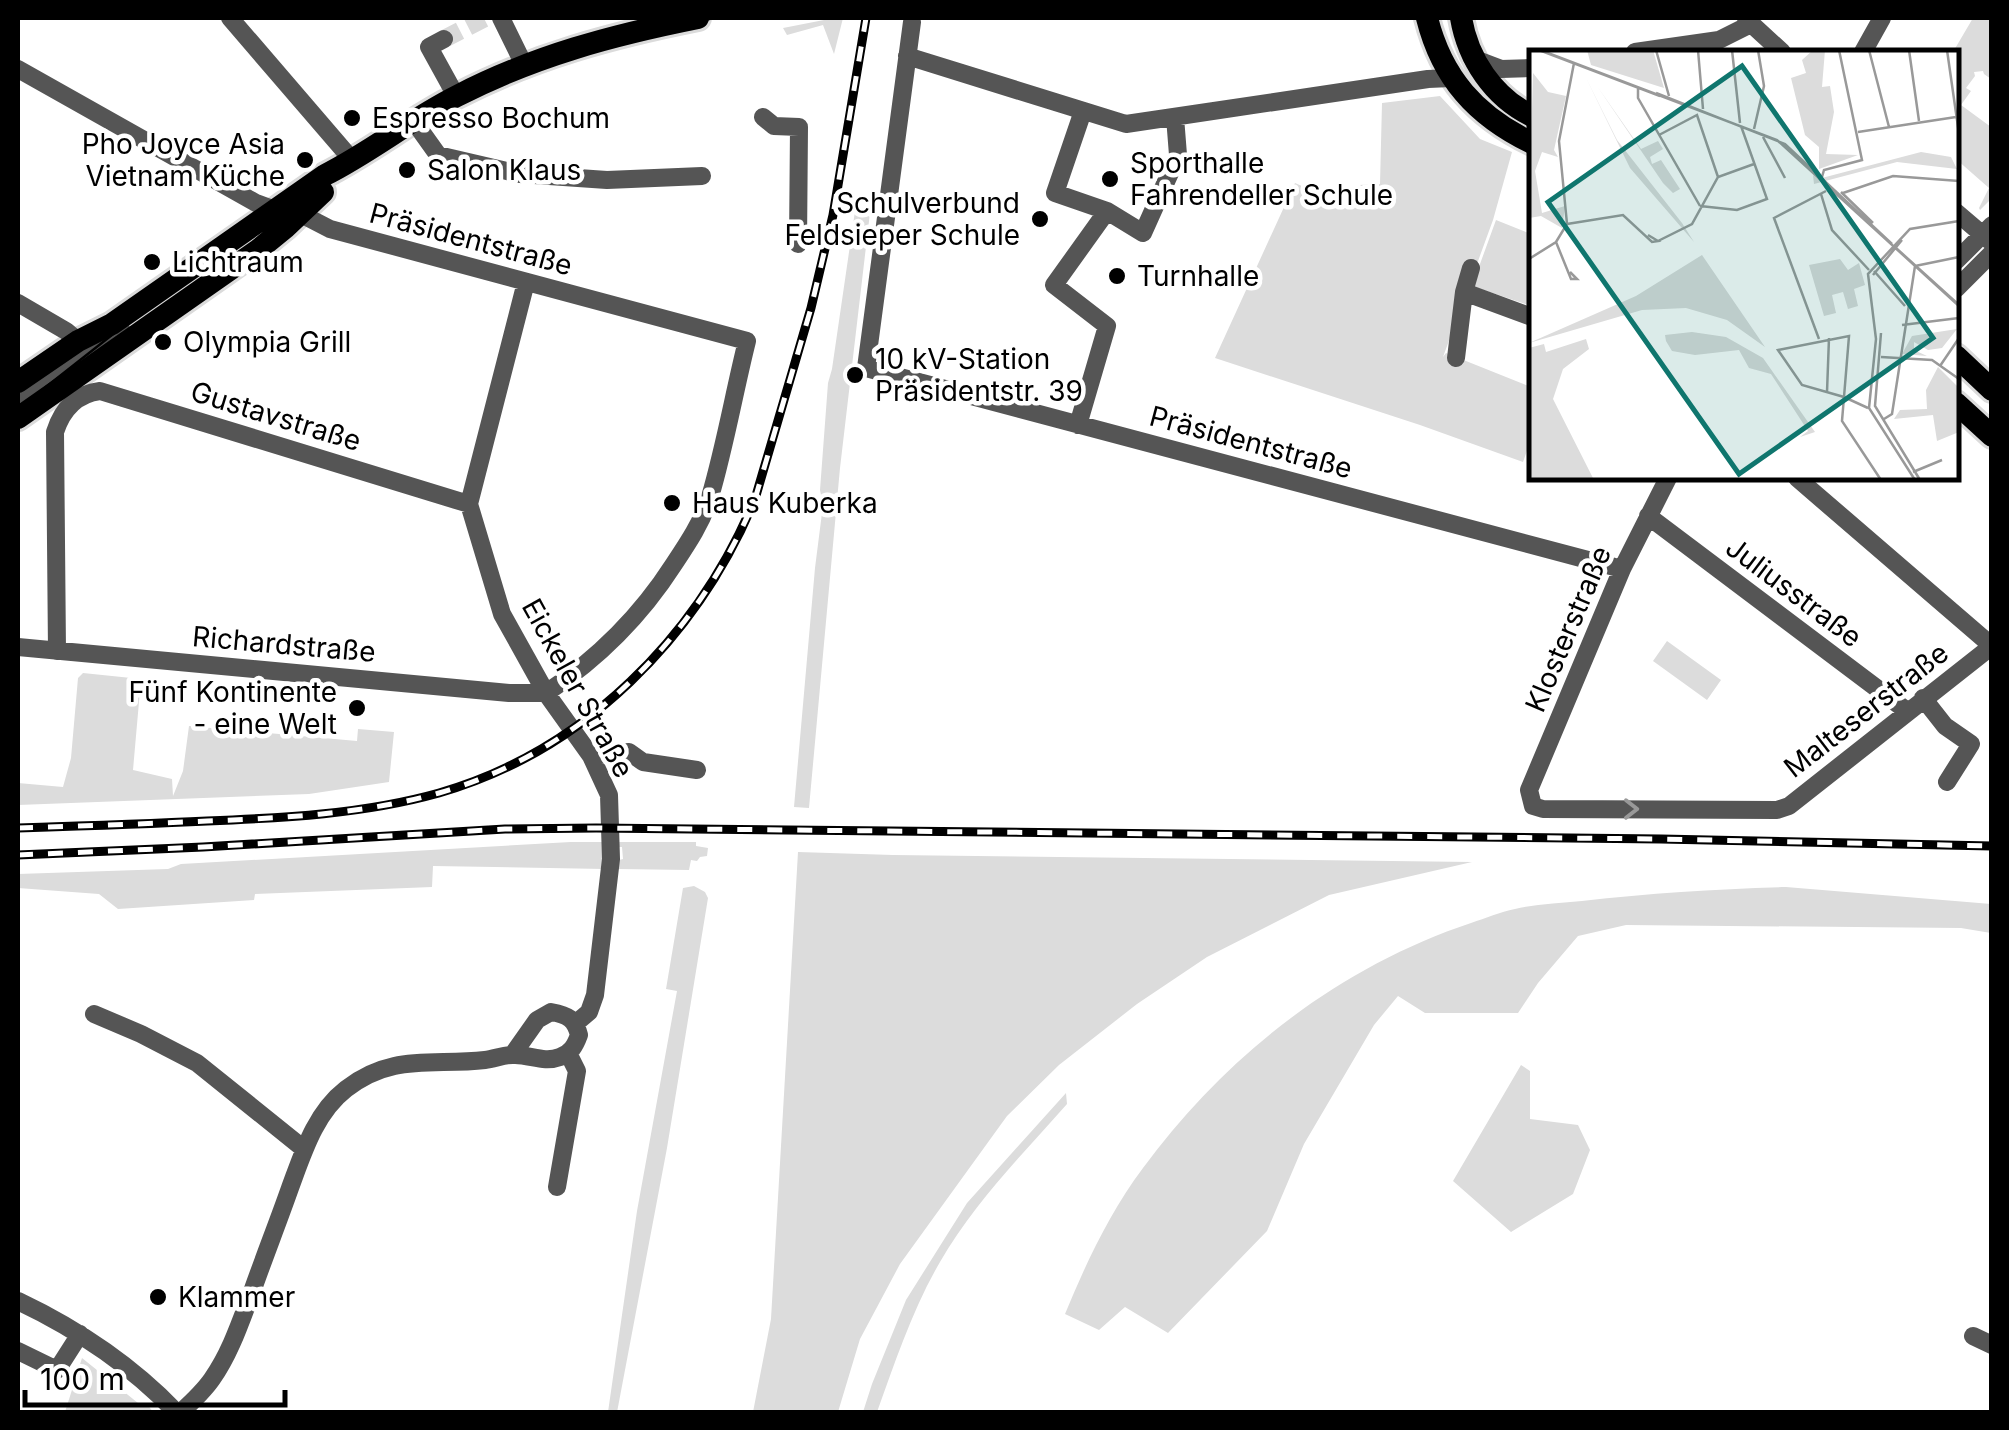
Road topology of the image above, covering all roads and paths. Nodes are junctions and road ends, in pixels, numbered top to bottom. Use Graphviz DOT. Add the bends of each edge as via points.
graph roads {
  1 [pos="230,18"];
  2 [pos="501,18"];
  3 [pos="698,18"];
  4 [pos="1426,18"];
  5 [pos="1460,18"];
  6 [pos="1882,18"];
  7 [pos="1748,21"];
  8 [pos="912,22"];
  9 [pos="444,39"];
  10 [pos="1649,50"];
  11 [pos="1780,50"];
  12 [pos="1865,50"];
  13 [pos="906,56"];
  14 [pos="524,66"];
  15 [pos="1479,67"];
  16 [pos="1529,68"];
  17 [pos="18,69"];
  18 [pos="1529,70"];
  19 [pos="1451,78"];
  20 [pos="456,96"];
  21 [pos="1510,103"];
  22 [pos="1083,111"];
  23 [pos="1529,114"];
  24 [pos="1175,117"];
  25 [pos="763,118"];
  26 [pos="414,120"];
  27 [pos="1529,142"];
  28 [pos="353,161"];
  29 [pos="702,176"];
  30 [pos="275,210"];
  31 [pos="1106,210"];
  32 [pos="300,213"];
  33 [pos="1959,214"];
  34 [pos="1988,234"];
  35 [pos="798,244"];
  36 [pos="1992,252"];
  37 [pos="1959,258"];
  38 [pos="1470,268"];
  39 [pos="526,282"];
  40 [pos="1959,285"];
  41 [pos="1464,292"];
  42 [pos="18,304"];
  43 [pos="1529,316"];
  44 [pos="85,351"];
  45 [pos="1456,358"];
  46 [pos="1959,359"];
  47 [pos="18,382"];
  48 [pos="1992,390"];
  49 [pos="18,398"];
  50 [pos="62,398"];
  51 [pos="1959,406"];
  52 [pos="18,418"];
  53 [pos="1078,425"];
  54 [pos="1992,436"];
  55 [pos="1667,480"];
  56 [pos="1799,480"];
  57 [pos="469,504"];
  58 [pos="1648,516"];
  59 [pos="1622,569"];
  60 [pos="1992,646"];
  61 [pos="18,647"];
  62 [pos="57,651"];
  63 [pos="546,693"];
  64 [pos="1923,698"];
  65 [pos="1907,712"];
  66 [pos="590,756"];
  67 [pos="697,770"];
  68 [pos="1947,782"];
  69 [pos="1533,806"];
  70 [pos="94,1014"];
  71 [pos="576,1023"];
  72 [pos="568,1053"];
  73 [pos="513,1054"];
  74 [pos="304,1149"];
  75 [pos="557,1188"];
  76 [pos="18,1302"];
  77 [pos="80,1334"];
  78 [pos="1974,1336"];
  79 [pos="1992,1345"];
  80 [pos="18,1351"];
  81 [pos="178,1412"];
  1 -- 28 [label="street"];
  2 -- 14 [label="street"];
  3 -- 14 [label="main road" via="601,39"];
  4 -- 19 [label="main road"];
  5 -- 15 [label="main road"];
  6 -- 12 [label="street"];
  7 -- 10 [label="street" via="1719,40"];
  7 -- 11 [label="street"];
  8 -- 13 [label="street"];
  9 -- 20 [label="street" via="429,47"];
  13 -- 22 [label="street"];
  13 -- 53 [label="street, Präsidentstraße" via="866,368"];
  14 -- 20 [label="main road"];
  15 -- 16 [label="street"];
  15 -- 19 [label="main road"];
  15 -- 21 [label="main road"];
  17 -- 30 [label="street"];
  18 -- 21 [label="street" via="1514,82"];
  19 -- 24 [label="street"];
  19 -- 27 [label="main road" via="1488,118"];
  20 -- 26 [label="main road"];
  21 -- 23 [label="main road"];
  22 -- 24 [label="street" via="1126,124"];
  22 -- 31 [label="street" via="1055,193"];
  24 -- 31 [label="street" via="1178,155 1143,233"];
  25 -- 35 [label="street" via="774,126 800,127"];
  26 -- 28 [label="main road"];
  26 -- 29 [label="street" via="438,155 520,174 607,180"];
  28 -- 30 [label="main road"];
  28 -- 32 [label="main road"];
  30 -- 32 [label="main road"];
  30 -- 44 [label="main road" via="112,324"];
  31 -- 53 [label="street" via="1054,285 1106,326"];
  32 -- 39 [label="street, Präsidentstraße" via="330,229"];
  32 -- 44 [label="main road" via="258,250"];
  33 -- 34 [label="street"];
  34 -- 37 [label="street"];
  36 -- 40 [label="street"];
  38 -- 41 [label="street"];
  39 -- 57 [label="street"];
  39 -- 63 [label="street, Präsidentstraße" via="746,341 698,526 653,596 616,638"];
  41 -- 43 [label="street"];
  41 -- 45 [label="street"];
  42 -- 44 [label="street"];
  44 -- 47 [label="main road"];
  44 -- 49 [label="street"];
  44 -- 50 [label="main road"];
  46 -- 48 [label="main road"];
  50 -- 52 [label="main road"];
  50 -- 57 [label="street, Gustavstraße" via="100,391"];
  50 -- 62 [label="street" via="55,432"];
  51 -- 54 [label="main road"];
  53 -- 59 [label="street, Präsidentstraße"];
  55 -- 58 [label="street, Klosterstraße"];
  56 -- 60 [label="street"];
  57 -- 63 [label="street, Eickeler Straße" via="502,614"];
  58 -- 59 [label="street, Klosterstraße"];
  58 -- 65 [label="street, Juliusstraße"];
  59 -- 69 [label="street, Klosterstraße" via="1529,790"];
  60 -- 64 [label="street, Malteserstraße"];
  61 -- 62 [label="street, Richardstraße"];
  62 -- 63 [label="street, Richardstraße"];
  63 -- 66 [label="street, Eickeler Straße"];
  64 -- 65 [label="street, Malteserstraße"];
  64 -- 68 [label="street" via="1971,744"];
  69 -- 65 [label="street, Malteserstraße, one-way" via="1777,810"];
  66 -- 67 [label="street" via="628,752 643,762"];
  66 -- 71 [label="street, Eickeler Straße" via="610,796 611,858 594,995"];
  70 -- 74 [label="street" via="197,1063"];
  71 -- 72 [label="street, Eickeler Straße" via="580,1036"];
  71 -- 73 [label="street" via="551,1012"];
  72 -- 73 [label="street" via="549,1060"];
  72 -- 75 [label="street" via="578,1070"];
  73 -- 74 [label="street" via="378,1070 342,1092"];
  74 -- 81 [label="street" via="232,1344 200,1395"];
  76 -- 77 [label="street"];
  77 -- 80 [label="street" via="57,1370"];
  77 -- 81 [label="street"];
  78 -- 79 [label="street"];
}
